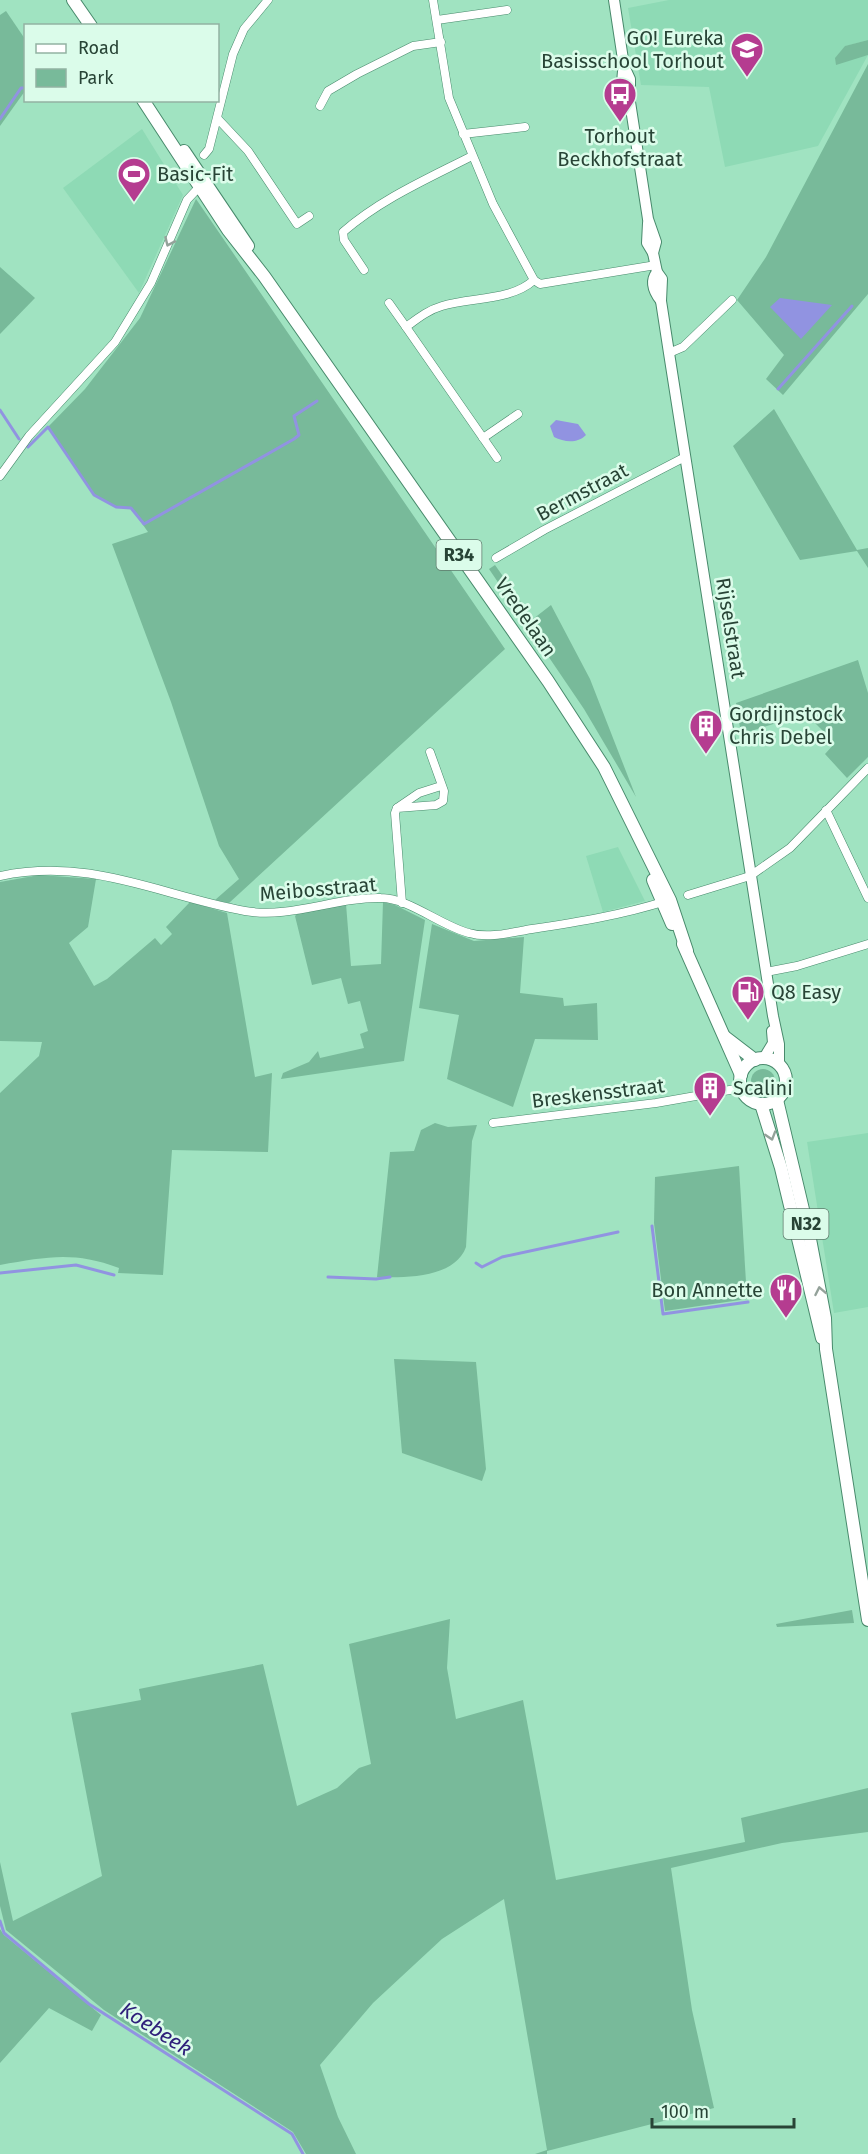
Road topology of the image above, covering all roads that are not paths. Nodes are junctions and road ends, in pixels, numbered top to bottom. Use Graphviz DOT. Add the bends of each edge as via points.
graph roads {
  1 [pos="73,0"];
  2 [pos="268,0"];
  3 [pos="433,0"];
  4 [pos="614,0"];
  5 [pos="507,10"];
  6 [pos="437,21"];
  7 [pos="90,24"];
  8 [pos="441,42"];
  9 [pos="145,104"];
  10 [pos="320,105"];
  11 [pos="218,120"];
  12 [pos="525,127"];
  13 [pos="463,134"];
  14 [pos="204,156"];
  15 [pos="472,156"];
  16 [pos="202,184"];
  17 [pos="309,216"];
  18 [pos="656,269"];
  19 [pos="364,270"];
  20 [pos="534,280"];
  21 [pos="732,300"];
  22 [pos="389,303"];
  23 [pos="406,327"];
  24 [pos="669,353"];
  25 [pos="518,414"];
  26 [pos="483,438"];
  27 [pos="685,457"];
  28 [pos="496,458"];
  29 [pos="0,476"];
  30 [pos="496,558"];
  31 [pos="430,752"];
  32 [pos="868,768"];
  33 [pos="441,786"];
  34 [pos="397,808"];
  35 [pos="826,810"];
  36 [pos="0,876"];
  37 [pos="750,876"];
  38 [pos="688,895"];
  39 [pos="868,898"];
  40 [pos="666,901"];
  41 [pos="402,903"];
  42 [pos="868,945"];
  43 [pos="766,972"];
  44 [pos="773,1016"];
  45 [pos="724,1036"];
  46 [pos="759,1059"];
  47 [pos="779,1064"];
  48 [pos="741,1082"];
  49 [pos="777,1100"];
  50 [pos="761,1104"];
  51 [pos="493,1123"];
  52 [pos="826,1350"];
  53 [pos="868,1620"];
  1 -- 7 [label="main road"];
  2 -- 11 [label="street" via="244,29 228,73"];
  3 -- 6 [label="street"];
  4 -- 18 [label="street, Rijselstraat / N32" via="624,93 630,102 648,219 646,243"];
  5 -- 6 [label="street"];
  6 -- 8 [label="street"];
  8 -- 10 [label="street" via="413,46 357,74 328,91"];
  8 -- 13 [label="street" via="449,98"];
  9 -- 16 [label="main road, Vredelaan / R34"];
  11 -- 14 [label="street"];
  11 -- 17 [label="street" via="248,151 297,224"];
  12 -- 13 [label="street"];
  13 -- 15 [label="street"];
  15 -- 19 [label="street" via="405,190 343,232"];
  15 -- 20 [label="street"];
  16 -- 29 [label="street, one-way" via="187,200 151,283 115,342 29,436"];
  16 -- 40 [label="main road, Vredelaan / R34" via="228,230 548,681 604,767"];
  18 -- 20 [label="street" via="540,284"];
  18 -- 24 [label="street, Rijselstraat / N32" via="652,281 661,301"];
  20 -- 23 [label="street" via="523,290 442,306"];
  21 -- 24 [label="street" via="683,347"];
  22 -- 23 [label="street"];
  23 -- 26 [label="street"];
  24 -- 27 [label="street, Rijselstraat / N32"];
  25 -- 26 [label="street"];
  26 -- 28 [label="street"];
  27 -- 30 [label="street, Bermstraat"];
  27 -- 37 [label="street, Rijselstraat / N32"];
  31 -- 33 [label="street"];
  32 -- 35 [label="street"];
  33 -- 34 [label="street" via="419,793"];
  33 -- 34 [label="street" via="442,801 436,805"];
  34 -- 41 [label="street"];
  35 -- 37 [label="street" via="790,848"];
  35 -- 39 [label="street"];
  36 -- 41 [label="street, Meibosstraat" via="26,871 76,872 130,880 250,912 275,912 365,898 384,897"];
  37 -- 38 [label="street"];
  37 -- 43 [label="street, Rijselstraat / N32"];
  40 -- 41 [label="street, Meibosstraat" via="595,920 495,935 471,934"];
  40 -- 45 [label="main road, Vredelaan / R34"];
  42 -- 43 [label="street"];
  43 -- 44 [label="street, Rijselstraat / N32"];
  44 -- 46 [label="street, Rijselstraat / N32" via="773,1043"];
  44 -- 47 [label="street, Rijselstraat / N32"];
  45 -- 46 [label="main road, Vredelaan / R34"];
  45 -- 48 [label="main road, Vredelaan / R34"];
  46 -- 47 [label="main road"];
  46 -- 48 [label="main road, N32" via="747,1065"];
  47 -- 49 [label="main road, N32" via="786,1087"];
  48 -- 50 [label="main road" via="749,1099"];
  48 -- 51 [label="street, Breskensstraat" via="656,1103"];
  49 -- 50 [label="main road"];
  52 -- 49 [label="main road, N32, one-way" via="825,1318 810,1239"];
  50 -- 52 [label="main road, N32, one-way"];
  52 -- 53 [label="main road, N32"];
}
